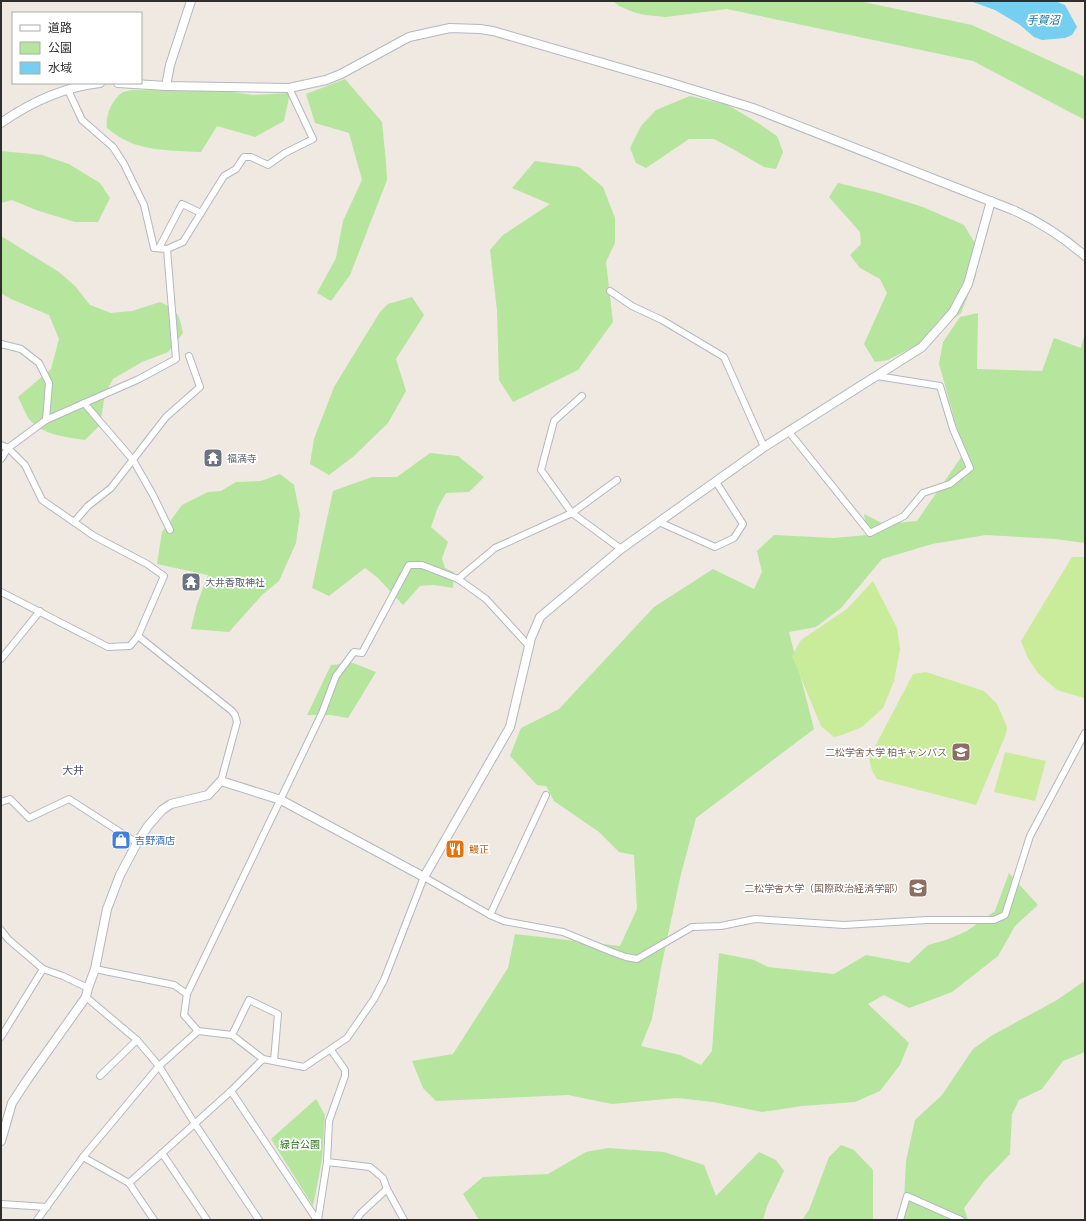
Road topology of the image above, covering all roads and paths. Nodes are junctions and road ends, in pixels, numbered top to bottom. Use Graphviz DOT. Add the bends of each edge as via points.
graph roads {
  1 [pos="190,1"];
  2 [pos="92,84"];
  3 [pos="134,84"];
  4 [pos="166,86"];
  5 [pos="289,88"];
  6 [pos="68,90"];
  7 [pos="1,123"];
  8 [pos="991,201"];
  9 [pos="201,213"];
  10 [pos="159,248"];
  11 [pos="167,249"];
  12 [pos="1085,256"];
  13 [pos="610,291"];
  14 [pos="1,344"];
  15 [pos="189,356"];
  16 [pos="878,376"];
  17 [pos="582,396"];
  18 [pos="84,403"];
  19 [pos="46,420"];
  20 [pos="789,432"];
  21 [pos="1,444"];
  22 [pos="764,447"];
  23 [pos="8,448"];
  24 [pos="1,459"];
  25 [pos="133,460"];
  26 [pos="617,480"];
  27 [pos="716,482"];
  28 [pos="572,513"];
  29 [pos="74,522"];
  30 [pos="659,522"];
  31 [pos="170,530"];
  32 [pos="621,549"];
  33 [pos="458,579"];
  34 [pos="1,592"];
  35 [pos="40,611"];
  36 [pos="138,636"];
  37 [pos="529,646"];
  38 [pos="1,659"];
  39 [pos="1085,733"];
  40 [pos="221,781"];
  41 [pos="546,795"];
  42 [pos="281,800"];
  43 [pos="1,802"];
  44 [pos="136,843"];
  45 [pos="424,877"];
  46 [pos="490,915"];
  47 [pos="1,930"];
  48 [pos="95,968"];
  49 [pos="43,969"];
  50 [pos="88,988"];
  51 [pos="187,994"];
  52 [pos="86,997"];
  53 [pos="198,1031"];
  54 [pos="232,1035"];
  55 [pos="1,1037"];
  56 [pos="137,1040"];
  57 [pos="331,1050"];
  58 [pos="264,1059"];
  59 [pos="274,1061"];
  60 [pos="159,1066"];
  61 [pos="100,1076"];
  62 [pos="231,1091"];
  63 [pos="194,1124"];
  64 [pos="1,1141"];
  65 [pos="162,1153"];
  66 [pos="83,1157"];
  67 [pos="327,1162"];
  68 [pos="129,1183"];
  69 [pos="387,1189"];
  70 [pos="1,1204"];
  71 [pos="47,1207"];
  72 [pos="361,1213"];
  73 [pos="44,1217"];
  74 [pos="37,1220"];
  75 [pos="154,1220"];
  76 [pos="206,1220"];
  77 [pos="259,1220"];
  78 [pos="318,1220"];
  79 [pos="356,1220"];
  80 [pos="365,1220"];
  81 [pos="404,1220"];
  82 [pos="900,1220"];
  83 [pos="961,1220"];
  1 -- 4 [label="street"];
  2 -- 6 [label="street"];
  3 -- 4 [label="street"];
  4 -- 5 [label="street"];
  5 -- 8 [label="street" via="336,76 409,37 450,28 480,29 509,35 753,108"];
  5 -- 9 [label="street" via="313,139 268,165 251,157 244,157 236,169 224,176"];
  6 -- 7 [label="street" via="40,99"];
  6 -- 10 [label="street" via="82,120 113,147 124,164 144,205 154,248"];
  8 -- 12 [label="street" via="1034,219"];
  8 -- 16 [label="street" via="968,284 953,312 922,347"];
  9 -- 10 [label="street" via="182,204"];
  9 -- 11 [label="street" via="183,242"];
  10 -- 11 [label="street"];
  11 -- 18 [label="street" via="176,359 139,379"];
  13 -- 22 [label="street" via="724,357"];
  14 -- 19 [label="street" via="21,349 39,363 49,383"];
  15 -- 25 [label="street" via="200,387 166,417"];
  16 -- 20 [label="street"];
  16 -- 20 [label="street" via="940,386 970,468 950,484 923,493 904,516 870,533"];
  17 -- 28 [label="street" via="554,421 541,470"];
  18 -- 19 [label="street"];
  18 -- 25 [label="street"];
  19 -- 23 [label="street"];
  20 -- 22 [label="street"];
  21 -- 23 [label="street"];
  22 -- 27 [label="street"];
  23 -- 24 [label="street"];
  23 -- 29 [label="street" via="25,465 42,500"];
  25 -- 29 [label="street" via="111,488 88,506"];
  25 -- 31 [label="street"];
  26 -- 28 [label="street"];
  27 -- 30 [label="street"];
  27 -- 30 [label="street" via="743,524 734,538 715,547"];
  28 -- 32 [label="street"];
  28 -- 33 [label="street" via="495,548"];
  29 -- 36 [label="street" via="164,576"];
  30 -- 32 [label="street"];
  32 -- 37 [label="street" via="540,617"];
  33 -- 37 [label="street" via="486,599"];
  33 -- 42 [label="street" via="422,565 409,565 362,653 354,652 336,676 322,713"];
  34 -- 35 [label="street"];
  35 -- 36 [label="street" via="108,647 130,646"];
  35 -- 38 [label="street"];
  36 -- 40 [label="street" via="235,715 237,722"];
  37 -- 45 [label="street" via="510,727"];
  39 -- 46 [label="street" via="1030,836 1005,915 994,920 927,920 844,925 755,919 721,926 692,927 637,959 612,952 564,932 504,921"];
  40 -- 42 [label="street"];
  40 -- 44 [label="street" via="208,795 171,804 162,810"];
  41 -- 46 [label="street"];
  42 -- 45 [label="street"];
  42 -- 51 [label="street"];
  43 -- 44 [label="street" via="10,799 29,818 69,799"];
  44 -- 48 [label="street" via="107,909"];
  45 -- 46 [label="street"];
  45 -- 57 [label="street" via="384,980 374,999 347,1038"];
  47 -- 49 [label="street"];
  48 -- 50 [label="street"];
  48 -- 51 [label="street" via="174,985"];
  49 -- 50 [label="street"];
  49 -- 55 [label="street"];
  50 -- 52 [label="street"];
  51 -- 53 [label="street" via="184,1015"];
  52 -- 56 [label="street"];
  52 -- 64 [label="street" via="12,1103"];
  53 -- 54 [label="street"];
  53 -- 60 [label="street"];
  54 -- 58 [label="street"];
  54 -- 59 [label="street" via="249,1000 278,1014"];
  56 -- 60 [label="street"];
  56 -- 61 [label="street"];
  57 -- 59 [label="street" via="304,1067"];
  57 -- 67 [label="street" via="345,1070 345,1076 328,1121"];
  58 -- 59 [label="street"];
  58 -- 62 [label="street"];
  60 -- 63 [label="street"];
  60 -- 66 [label="street"];
  62 -- 63 [label="street"];
  62 -- 78 [label="street"];
  63 -- 65 [label="street"];
  63 -- 77 [label="street"];
  65 -- 68 [label="street"];
  65 -- 76 [label="street"];
  66 -- 68 [label="street"];
  66 -- 71 [label="street"];
  67 -- 69 [label="street" via="370,1167 383,1178"];
  67 -- 78 [label="street"];
  68 -- 75 [label="street"];
  69 -- 72 [label="street"];
  69 -- 81 [label="street"];
  70 -- 71 [label="street"];
  71 -- 73 [label="street"];
  72 -- 79 [label="street"];
  72 -- 80 [label="street"];
  73 -- 74 [label="street"];
  82 -- 83 [label="street" via="907,1196"];
}
